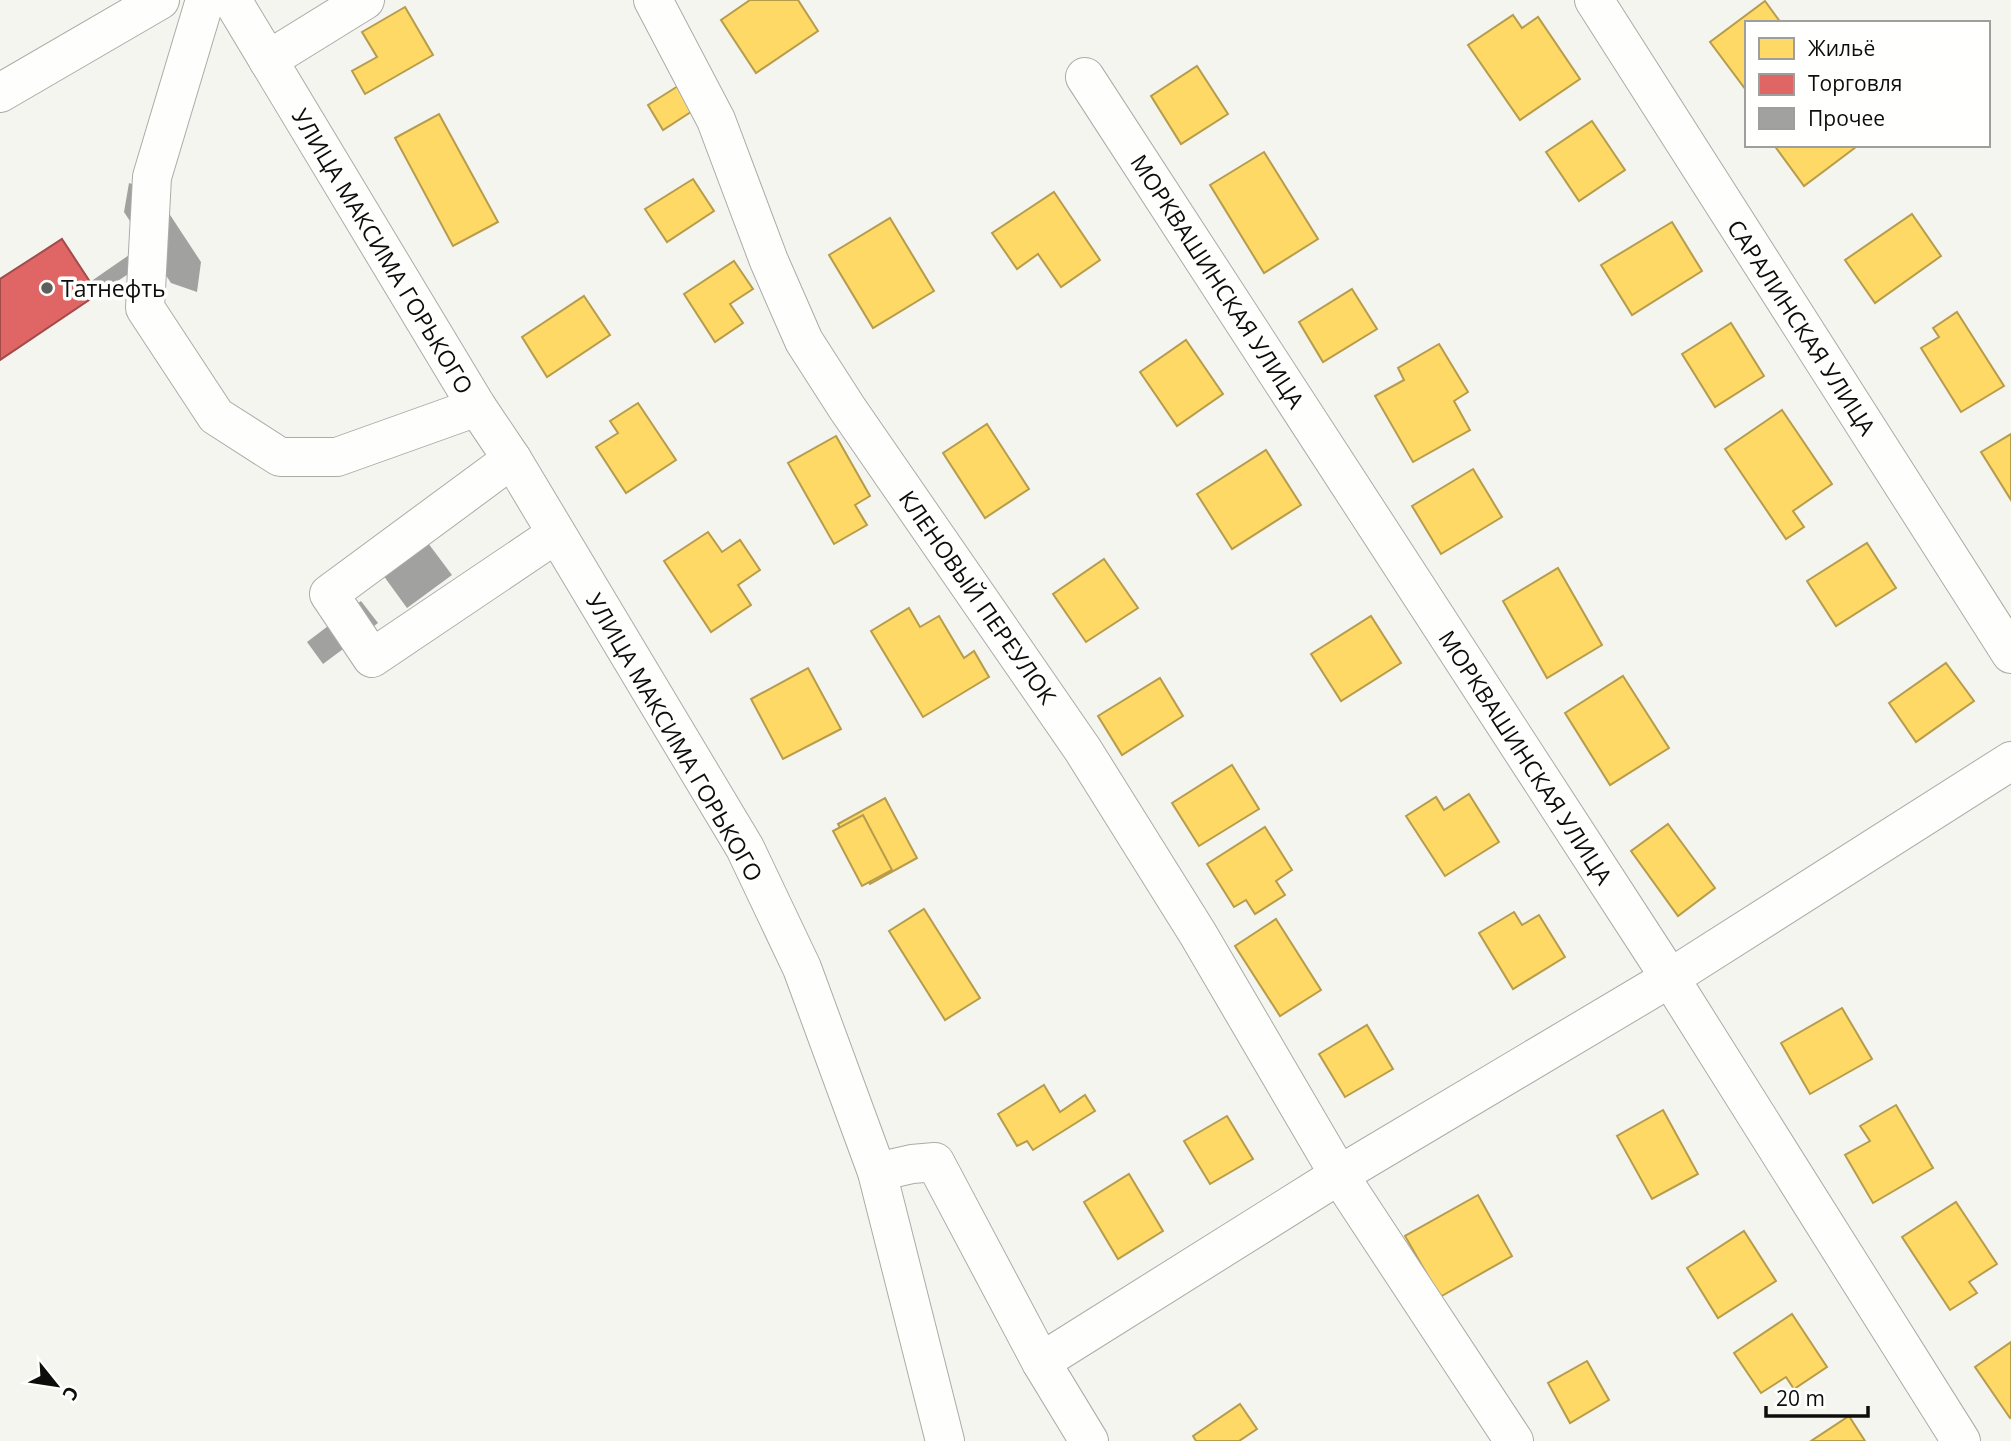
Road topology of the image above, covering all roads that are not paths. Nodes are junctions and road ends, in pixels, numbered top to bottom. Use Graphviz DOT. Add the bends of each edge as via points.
graph roads {
  1 [pos="160,0"];
  2 [pos="205,0"];
  3 [pos="232,0"];
  4 [pos="365,0"];
  5 [pos="653,0"];
  6 [pos="1594,0"];
  7 [pos="268,60"];
  8 [pos="1085,77"];
  9 [pos="0,92"];
  10 [pos="477,407"];
  11 [pos="512,459"];
  12 [pos="556,534"];
  13 [pos="2011,654"];
  14 [pos="2011,761"];
  15 [pos="1670,978"];
  16 [pos="877,1172"];
  17 [pos="1339,1175"];
  18 [pos="1041,1362"];
  19 [pos="945,1441"];
  20 [pos="1089,1441"];
  21 [pos="1514,1441"];
  22 [pos="1961,1441"];
  1 -- 9 [label="street"];
  2 -- 10 [label="street" via="152,177 145,308 216,416 280,457 337,457"];
  3 -- 7 [label="street, УЛИЦА МАКСИМА ГОРЬКОГО"];
  4 -- 7 [label="street"];
  5 -- 17 [label="street, КЛЕНОВЫЙ ПЕРЕУЛОК" via="716,120 804,341 1083,750 1198,933"];
  6 -- 13 [label="street, САРАЛИНСКАЯ УЛИЦА"];
  7 -- 10 [label="street, УЛИЦА МАКСИМА ГОРЬКОГО"];
  8 -- 15 [label="street, МОРКВАШИНСКАЯ УЛИЦА"];
  10 -- 11 [label="street, УЛИЦА МАКСИМА ГОРЬКОГО"];
  11 -- 12 [label="street, УЛИЦА МАКСИМА ГОРЬКОГО"];
  11 -- 12 [label="street" via="329,594 372,657"];
  12 -- 16 [label="street, УЛИЦА МАКСИМА ГОРЬКОГО" via="745,848 802,968"];
  14 -- 15 [label="street"];
  15 -- 17 [label="street"];
  15 -- 22 [label="street, МОРКВАШИНСКАЯ УЛИЦА"];
  16 -- 18 [label="street" via="935,1162"];
  16 -- 19 [label="street, УЛИЦА МАКСИМА ГОРЬКОГО"];
  17 -- 18 [label="street"];
  17 -- 21 [label="street, КЛЕНОВЫЙ ПЕРЕУЛОК"];
  18 -- 20 [label="street"];
}
